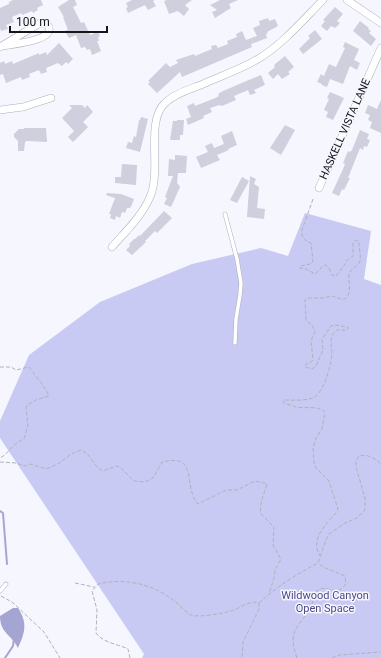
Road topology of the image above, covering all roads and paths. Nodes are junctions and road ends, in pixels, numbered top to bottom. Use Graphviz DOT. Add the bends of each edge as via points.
graph roads {
  1 [pos="323,0"];
  2 [pos="347,0"];
  3 [pos="381,23"];
  4 [pos="2,46"];
  5 [pos="381,48"];
  6 [pos="50,98"];
  7 [pos="0,110"];
  8 [pos="319,188"];
  9 [pos="313,200"];
  10 [pos="225,214"];
  11 [pos="112,247"];
  12 [pos="235,343"];
  13 [pos="0,367"];
  14 [pos="0,458"];
  15 [pos="0,462"];
  16 [pos="381,464"];
  17 [pos="320,556"];
  18 [pos="318,563"];
  19 [pos="75,583"];
  20 [pos="6,584"];
  21 [pos="94,587"];
  22 [pos="0,591"];
  23 [pos="269,594"];
  24 [pos="0,596"];
  25 [pos="259,603"];
  26 [pos="381,652"];
  27 [pos="60,658"];
  28 [pos="130,658"];
  29 [pos="242,658"];
  30 [pos="297,658"];
  31 [pos="332,658"];
  1 -- 11 [label="street" via="258,59 181,92 165,103 158,114 155,130 155,180 150,196 138,217"];
  2 -- 3 [label="street"];
  4 -- 4 [label="street" via="46,36 50,28 47,24 40,23"];
  5 -- 8 [label="street, HASKELL VISTA LANE"];
  6 -- 7 [label="street" via="22,107"];
  9 -- 17 [label="path" via="302,227 306,242 311,244 313,262 300,268 315,274 326,265 332,276 336,276 346,261 353,256 353,243 356,240 360,261 352,268 349,291 345,299 332,296 305,300 306,320 315,331 311,340 314,358 305,367 312,369 316,366 322,350 322,339 331,326 348,326 348,329 333,333 329,371 316,396 308,400 283,401 296,407 322,410 325,413 322,429 313,448 314,463 329,481 338,510 320,531 317,543"];
  10 -- 12 [label="lane" via="241,283"];
  13 -- 14 [label="path" via="11,367 16,370 29,367 35,377 42,382 48,396 28,405 28,425 24,438 12,446 8,454"];
  15 -- 23 [label="path" via="25,466 30,464 46,469 81,450 88,453 99,469 103,471 120,467 134,481 141,482 153,478 162,462 179,461 188,469 191,489 198,504 226,490 237,490 255,480 267,484 261,514 274,527 272,545 281,559 275,570"];
  16 -- 17 [label="path" via="365,455 359,456 356,467 365,498 365,510 357,518 330,534"];
  17 -- 18 [label="path"];
  18 -- 23 [label="path"];
  18 -- 30 [label="path" via="345,576 346,583 340,590 322,589 316,593 312,606 298,624 293,639"];
  19 -- 21 [label="path"];
  20 -- 22 [label="lane"];
  21 -- 25 [label="path" via="130,581 146,585 171,598 191,615 203,616 232,611 250,603"];
  21 -- 28 [label="path" via="92,594 97,610 96,633 105,641 128,649"];
  23 -- 25 [label="path"];
  24 -- 27 [label="path" via="12,602 44,632"];
  25 -- 29 [label="path" via="259,609 243,642"];
  26 -- 31 [label="path" via="339,655"];
}
